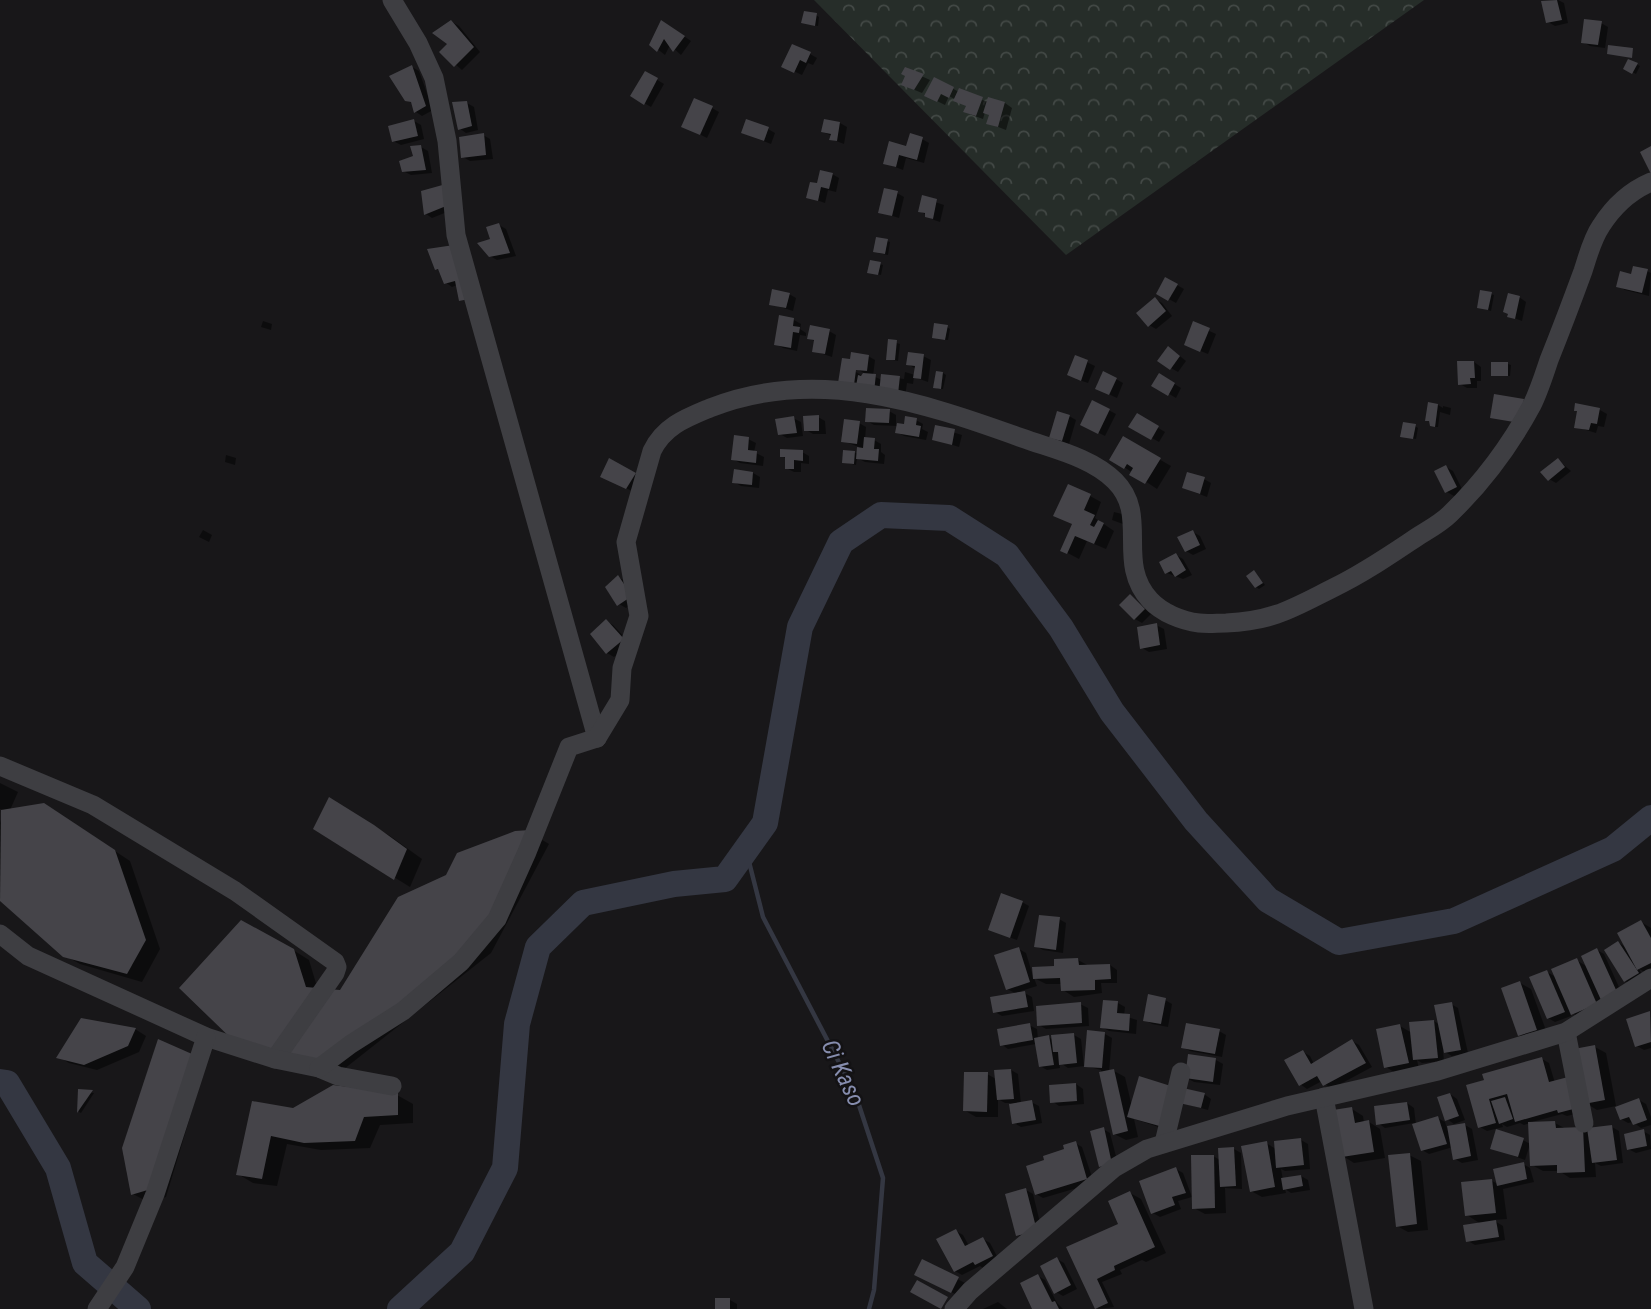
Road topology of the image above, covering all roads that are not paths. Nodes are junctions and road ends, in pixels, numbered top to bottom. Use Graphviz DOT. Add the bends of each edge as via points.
graph roads {
  1 [pos="392,0"];
  2 [pos="1651,182"];
  3 [pos="597,738"];
  4 [pos="0,766"];
  5 [pos="0,934"];
  6 [pos="1651,978"];
  7 [pos="1566,1032"];
  8 [pos="206,1037"];
  9 [pos="275,1059"];
  10 [pos="319,1068"];
  11 [pos="1181,1072"];
  12 [pos="392,1086"];
  13 [pos="1324,1097"];
  14 [pos="1584,1123"];
  15 [pos="1164,1143"];
  16 [pos="97,1309"];
  17 [pos="954,1309"];
  18 [pos="1364,1309"];
  1 -- 3 [label="street" via="434,78 447,141 456,235"];
  2 -- 3 [label="street" via="1626,197 1599,228 1534,402 1516,432 1448,517 1362,573 1281,614 1254,621 1200,624 1157,607 1136,579 1132,513 1116,482 1080,459 971,420 885,396 806,388 758,394 684,418 658,439 652,451 627,538 639,616 622,668 620,700"];
  3 -- 10 [label="street" via="569,747 497,919 469,953 403,1011"];
  4 -- 9 [label="street" via="93,804 235,891 335,962 335,973"];
  5 -- 8 [label="street" via="28,956"];
  6 -- 7 [label="street"];
  7 -- 13 [label="street" via="1438,1071"];
  7 -- 14 [label="street"];
  8 -- 9 [label="street"];
  8 -- 16 [label="street" via="155,1194 125,1267"];
  9 -- 10 [label="street"];
  10 -- 12 [label="street"];
  11 -- 15 [label="street"];
  13 -- 15 [label="street"];
  13 -- 18 [label="street"];
  15 -- 17 [label="street" via="1114,1168"];
}
